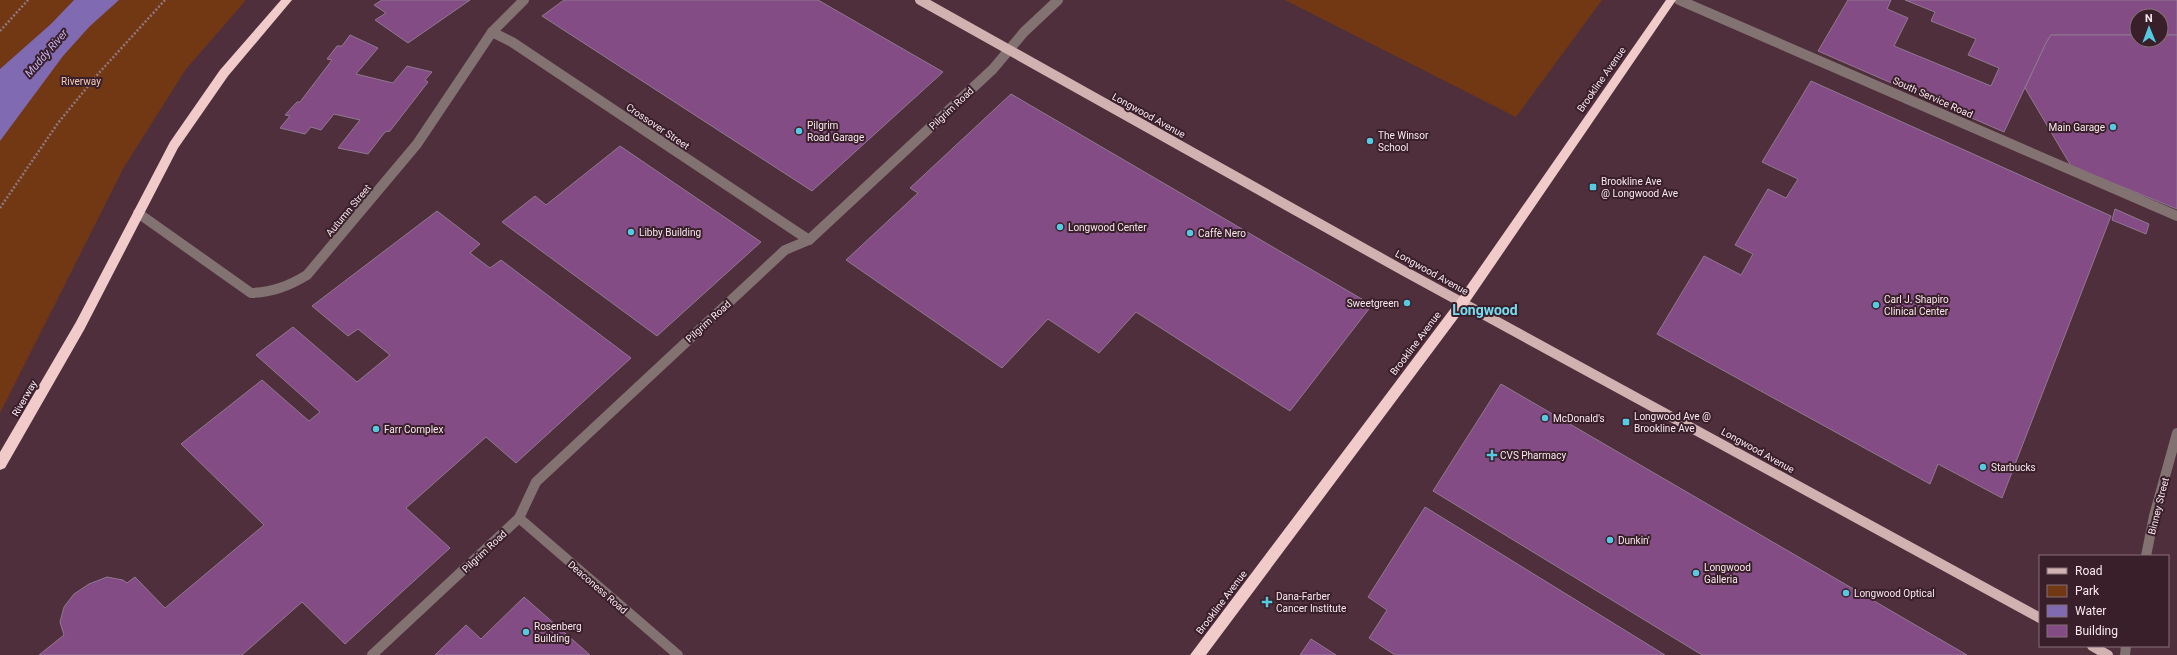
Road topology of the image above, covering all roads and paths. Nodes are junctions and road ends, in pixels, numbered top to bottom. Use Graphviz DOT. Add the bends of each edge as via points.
graph roads {
  1 [pos="28,0"];
  2 [pos="165,0"];
  3 [pos="287,0"];
  4 [pos="524,0"];
  5 [pos="920,0"];
  6 [pos="1058,0"];
  7 [pos="1671,0"];
  8 [pos="1679,0"];
  9 [pos="0,31"];
  10 [pos="492,32"];
  11 [pos="1009,50"];
  12 [pos="0,208"];
  13 [pos="138,213"];
  14 [pos="2177,216"];
  15 [pos="809,240"];
  16 [pos="1462,302"];
  17 [pos="2177,433"];
  18 [pos="0,464"];
  19 [pos="519,518"];
  20 [pos="2146,555"];
  21 [pos="2039,617"];
  22 [pos="2094,647"];
  23 [pos="372,655"];
  24 [pos="678,655"];
  25 [pos="1197,655"];
  26 [pos="2108,655"];
  1 -- 9 [label="path"];
  2 -- 12 [label="path" via="58,123"];
  3 -- 13 [label="highway, Riverway" via="208,94 174,145"];
  4 -- 10 [label="street, Autumn Street"];
  5 -- 11 [label="main road, Longwood Avenue"];
  6 -- 11 [label="street, Pilgrim Road"];
  7 -- 16 [label="highway, Brookline Avenue"];
  8 -- 14 [label="street, South Service Road"];
  10 -- 13 [label="street, Autumn Street" via="417,144 307,275 291,284 272,293 251,293"];
  10 -- 15 [label="street, Crossover Street" via="512,42"];
  11 -- 15 [label="street, Pilgrim Road" via="993,69"];
  11 -- 16 [label="main road, Longwood Avenue"];
  13 -- 18 [label="highway, Riverway" via="80,326"];
  15 -- 19 [label="street, Pilgrim Road" via="786,250 536,482"];
  16 -- 21 [label="main road, Longwood Avenue"];
  16 -- 25 [label="highway, Brookline Avenue"];
  17 -- 20 [label="street, Binney Street"];
  19 -- 23 [label="street, Pilgrim Road"];
  19 -- 24 [label="street, Deaconess Road"];
  22 -- 26 [label="main road"];
}
